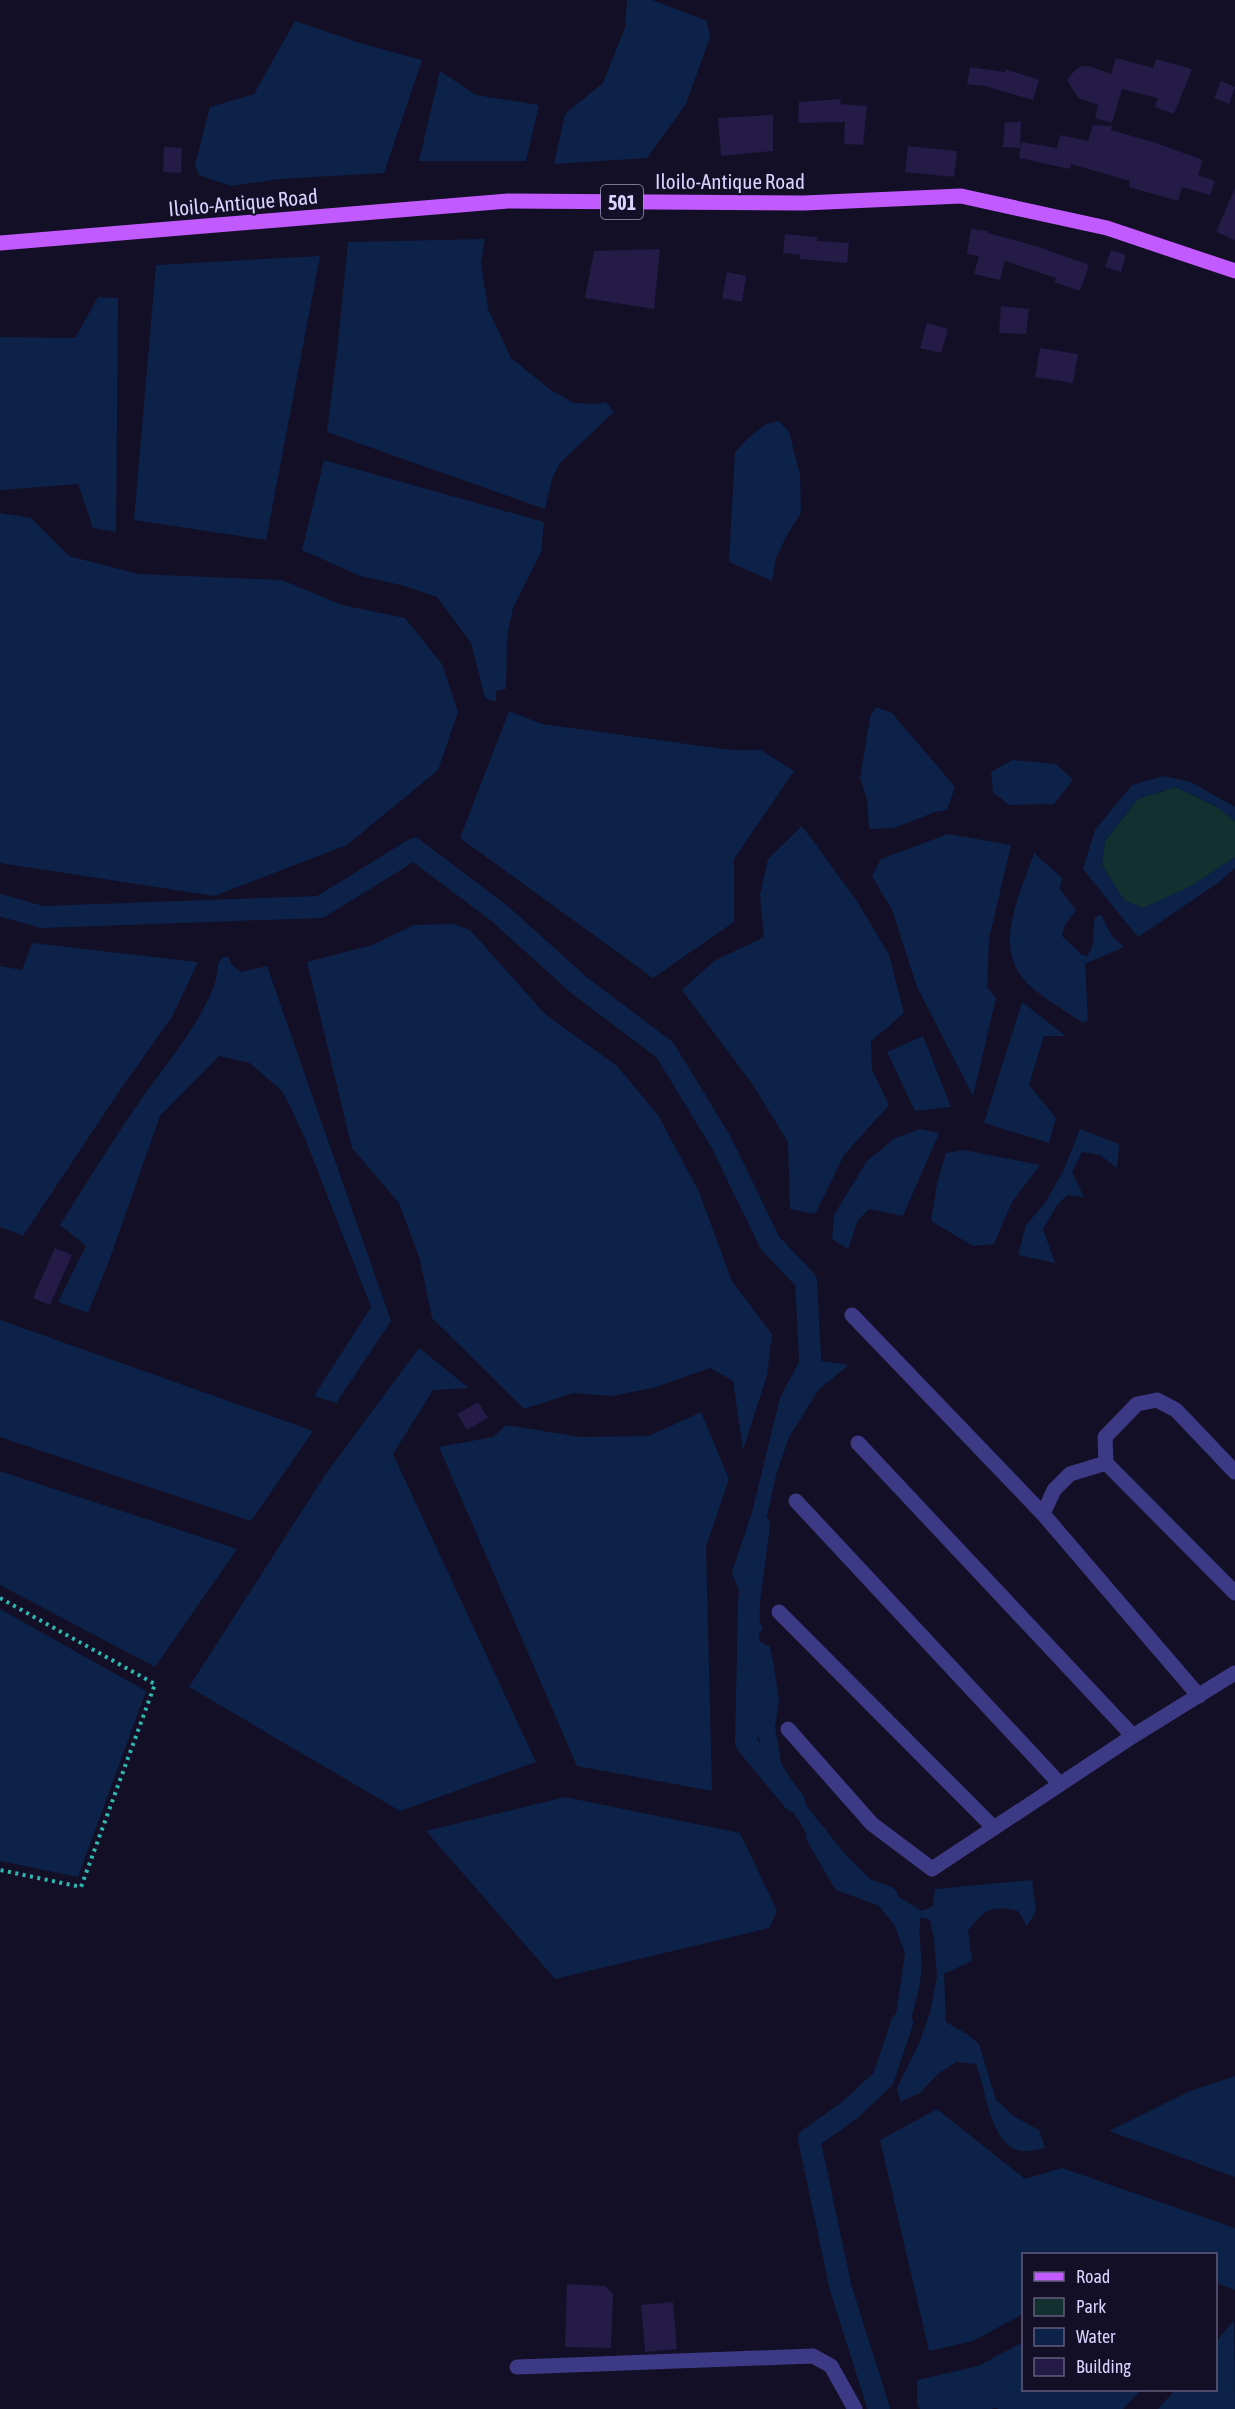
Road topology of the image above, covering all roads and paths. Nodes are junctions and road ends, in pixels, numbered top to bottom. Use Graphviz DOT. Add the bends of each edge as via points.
graph roads {
  1 [pos="0,243"];
  2 [pos="1235,271"];
  3 [pos="852,1315"];
  4 [pos="858,1443"];
  5 [pos="1106,1462"];
  6 [pos="1235,1472"];
  7 [pos="796,1501"];
  8 [pos="1043,1514"];
  9 [pos="1235,1593"];
  10 [pos="0,1598"];
  11 [pos="779,1612"];
  12 [pos="1235,1673"];
  13 [pos="1199,1696"];
  14 [pos="788,1729"];
  15 [pos="1133,1736"];
  16 [pos="1060,1784"];
  17 [pos="994,1828"];
  18 [pos="0,1870"];
  19 [pos="517,2367"];
  20 [pos="855,2409"];
  1 -- 2 [label="main road, Iloilo-Antique Road / 501" via="508,201 804,204 961,196 1107,228"];
  3 -- 8 [label="street"];
  4 -- 15 [label="street"];
  5 -- 6 [label="street" via="1105,1437 1137,1404 1157,1400 1176,1410"];
  5 -- 8 [label="street" via="1070,1474 1054,1490"];
  5 -- 9 [label="street"];
  7 -- 16 [label="street"];
  8 -- 13 [label="street"];
  10 -- 18 [label="path" via="155,1684 81,1887"];
  11 -- 17 [label="street"];
  12 -- 13 [label="street"];
  13 -- 15 [label="street"];
  14 -- 17 [label="street" via="872,1824 932,1869"];
  15 -- 16 [label="street"];
  16 -- 17 [label="street"];
  19 -- 20 [label="street" via="813,2356 831,2366"];
}
